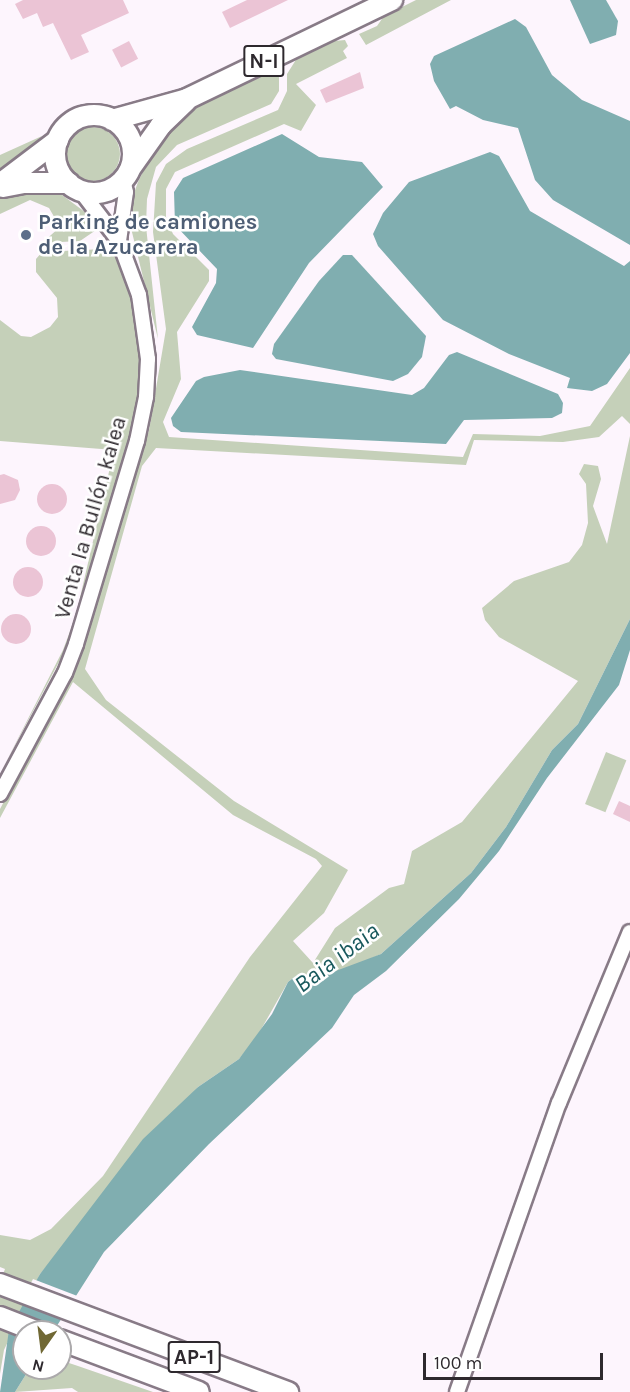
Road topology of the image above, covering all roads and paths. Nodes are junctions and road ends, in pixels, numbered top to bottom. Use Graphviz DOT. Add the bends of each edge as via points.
graph roads {
  1 [pos="392,0"];
  2 [pos="188,99"];
  3 [pos="112,120"];
  4 [pos="58,140"];
  5 [pos="126,176"];
  6 [pos="0,186"];
  7 [pos="74,187"];
  8 [pos="119,240"];
  9 [pos="0,794"];
  10 [pos="630,932"];
  11 [pos="0,1284"];
  12 [pos="72,1345"];
  13 [pos="199,1392"];
  14 [pos="288,1392"];
  15 [pos="457,1392"];
  1 -- 2 [label="highway, N-I"];
  2 -- 3 [label="highway, N-I"];
  2 -- 5 [label="highway, N-I" via="161,126"];
  3 -- 4 [label="highway" via="98,116 77,119"];
  3 -- 5 [label="highway" via="124,129 131,143 133,158"];
  4 -- 6 [label="highway"];
  4 -- 7 [label="highway" via="57,164"];
  5 -- 7 [label="highway" via="103,192"];
  5 -- 8 [label="street"];
  6 -- 7 [label="highway" via="23,183"];
  7 -- 8 [label="street"];
  8 -- 9 [label="street, Venta la Bullón kalea" via="139,295 145,332 147,377 141,426 65,673"];
  10 -- 15 [label="street" via="559,1103"];
  11 -- 14 [label="highway, AP-1"];
  12 -- 13 [label="highway, AP-1"];
}
